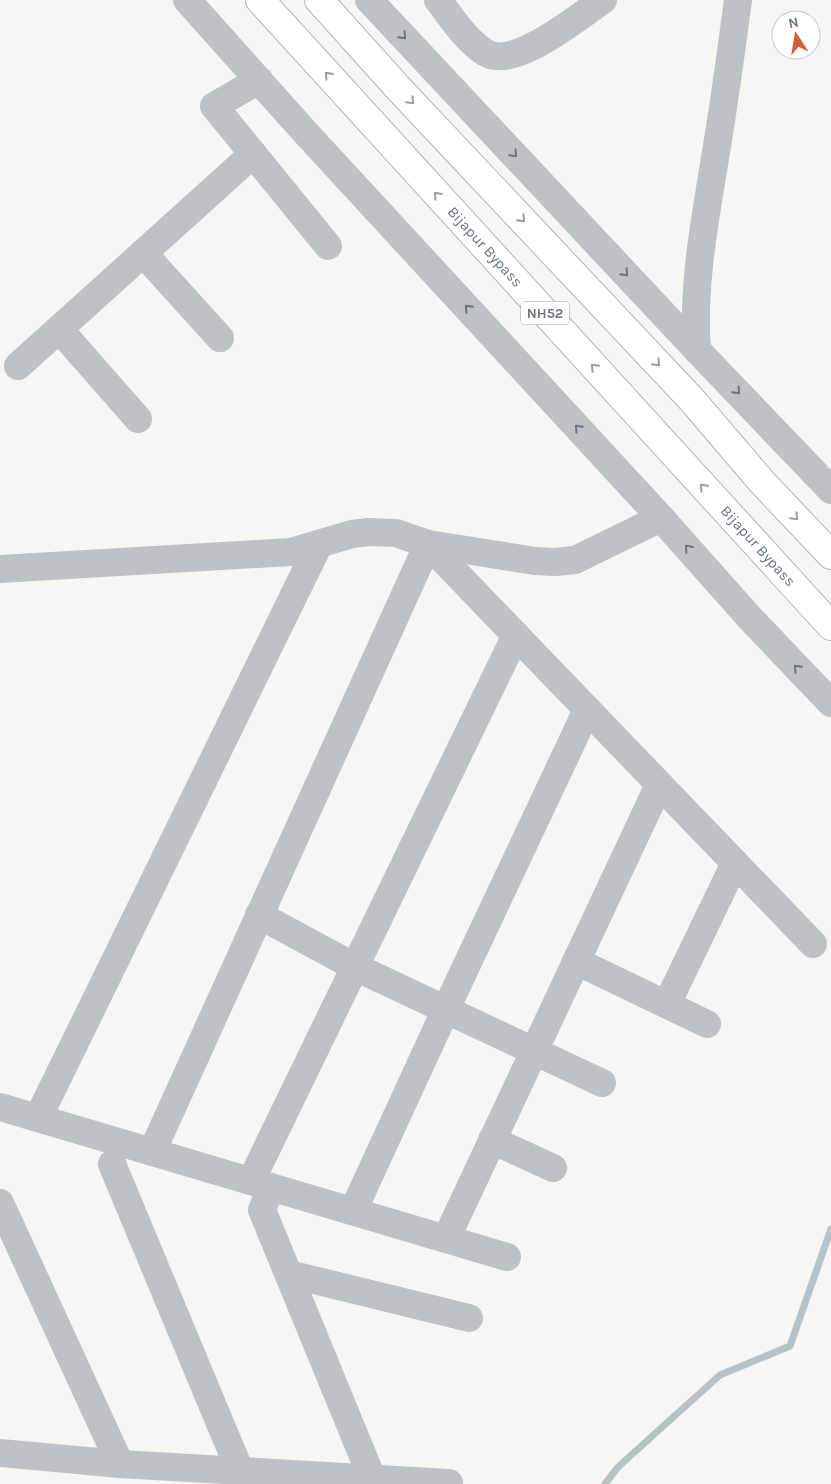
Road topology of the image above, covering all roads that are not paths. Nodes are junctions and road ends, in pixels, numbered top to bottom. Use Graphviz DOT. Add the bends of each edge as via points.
graph roads {
  1 [pos="187,0"];
  2 [pos="260,0"];
  3 [pos="319,0"];
  4 [pos="369,0"];
  5 [pos="438,0"];
  6 [pos="604,0"];
  7 [pos="738,0"];
  8 [pos="259,80"];
  9 [pos="253,154"];
  10 [pos="328,246"];
  11 [pos="143,253"];
  12 [pos="59,329"];
  13 [pos="220,338"];
  14 [pos="697,350"];
  15 [pos="18,366"];
  16 [pos="138,420"];
  17 [pos="831,490"];
  18 [pos="661,518"];
  19 [pos="320,544"];
  20 [pos="428,544"];
  21 [pos="831,556"];
  22 [pos="0,569"];
  23 [pos="831,626"];
  24 [pos="516,635"];
  25 [pos="831,703"];
  26 [pos="587,710"];
  27 [pos="660,784"];
  28 [pos="735,863"];
  29 [pos="259,915"];
  30 [pos="813,944"];
  31 [pos="576,960"];
  32 [pos="355,967"];
  33 [pos="667,1004"];
  34 [pos="446,1010"];
  35 [pos="707,1024"];
  36 [pos="534,1051"];
  37 [pos="602,1083"];
  38 [pos="0,1106"];
  39 [pos="38,1118"];
  40 [pos="492,1140"];
  41 [pos="152,1152"];
  42 [pos="112,1164"];
  43 [pos="554,1168"];
  44 [pos="261,1184"];
  45 [pos="0,1203"];
  46 [pos="354,1211"];
  47 [pos="446,1239"];
  48 [pos="507,1257"];
  49 [pos="289,1274"];
  50 [pos="469,1318"];
  51 [pos="0,1453"];
  52 [pos="120,1464"];
  53 [pos="240,1471"];
  54 [pos="372,1478"];
  55 [pos="450,1483"];
  1 -- 8 [label="street"];
  23 -- 2 [label="highway, Bijapur Bypass / NH52, one-way"];
  3 -- 21 [label="highway, NH52, one-way" via="692,400"];
  4 -- 14 [label="street, one-way"];
  5 -- 6 [label="street" via="474,44 488,55 510,56 532,48"];
  7 -- 14 [label="street" via="703,228 695,328"];
  8 -- 9 [label="street" via="214,106"];
  18 -- 8 [label="street, one-way"];
  9 -- 10 [label="street"];
  9 -- 11 [label="street"];
  11 -- 12 [label="street"];
  11 -- 13 [label="street"];
  12 -- 15 [label="street"];
  12 -- 16 [label="street"];
  14 -- 17 [label="street, one-way"];
  18 -- 20 [label="street" via="575,560 534,561"];
  25 -- 18 [label="street, one-way" via="749,618"];
  19 -- 20 [label="street" via="370,532 396,533"];
  19 -- 22 [label="street" via="270,554"];
  19 -- 39 [label="street"];
  20 -- 24 [label="street"];
  20 -- 29 [label="street"];
  24 -- 26 [label="street"];
  24 -- 32 [label="street"];
  26 -- 27 [label="street"];
  26 -- 34 [label="street"];
  27 -- 28 [label="street"];
  27 -- 31 [label="street"];
  28 -- 30 [label="street"];
  28 -- 33 [label="street"];
  29 -- 32 [label="street"];
  29 -- 41 [label="street"];
  31 -- 33 [label="street"];
  31 -- 36 [label="street"];
  32 -- 34 [label="street"];
  32 -- 44 [label="street"];
  33 -- 35 [label="street"];
  34 -- 36 [label="street"];
  34 -- 46 [label="street"];
  36 -- 37 [label="street"];
  36 -- 40 [label="street"];
  38 -- 39 [label="street"];
  39 -- 41 [label="street"];
  40 -- 43 [label="street"];
  40 -- 47 [label="street"];
  41 -- 44 [label="street"];
  42 -- 53 [label="street"];
  44 -- 46 [label="street"];
  44 -- 49 [label="street" via="262,1210"];
  45 -- 52 [label="street"];
  46 -- 47 [label="street"];
  47 -- 48 [label="street"];
  49 -- 50 [label="street"];
  49 -- 54 [label="street"];
  51 -- 52 [label="street"];
  52 -- 53 [label="street"];
  53 -- 54 [label="street"];
  54 -- 55 [label="street"];
}
